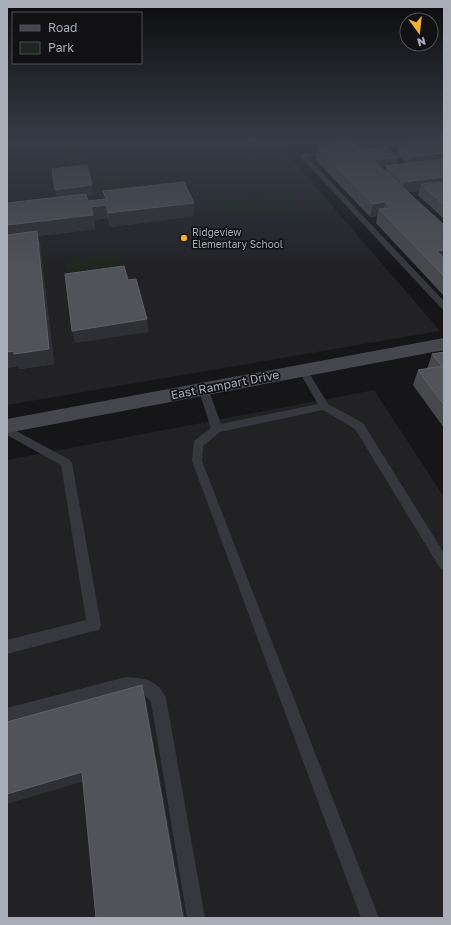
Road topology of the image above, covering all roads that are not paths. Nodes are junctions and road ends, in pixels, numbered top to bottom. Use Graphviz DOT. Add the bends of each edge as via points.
graph roads {
  1 [pos="330,185"];
  2 [pos="444,306"];
  3 [pos="444,344"];
  4 [pos="303,370"];
  5 [pos="203,388"];
  6 [pos="324,406"];
  7 [pos="7,426"];
  8 [pos="217,429"];
  9 [pos="7,430"];
  10 [pos="444,564"];
  11 [pos="7,647"];
  12 [pos="7,716"];
  13 [pos="196,918"];
  14 [pos="370,918"];
  1 -- 2 [label="lane"];
  3 -- 4 [label="street, East Rampart Drive"];
  4 -- 5 [label="street, East Rampart Drive"];
  4 -- 6 [label="lane"];
  5 -- 7 [label="street, East Rampart Drive"];
  5 -- 8 [label="lane"];
  6 -- 8 [label="lane"];
  6 -- 10 [label="lane" via="359,426"];
  8 -- 14 [label="lane" via="198,444 197,461"];
  9 -- 11 [label="lane" via="66,463 94,625"];
  12 -- 13 [label="lane" via="126,684 145,685 158,698"];
}
